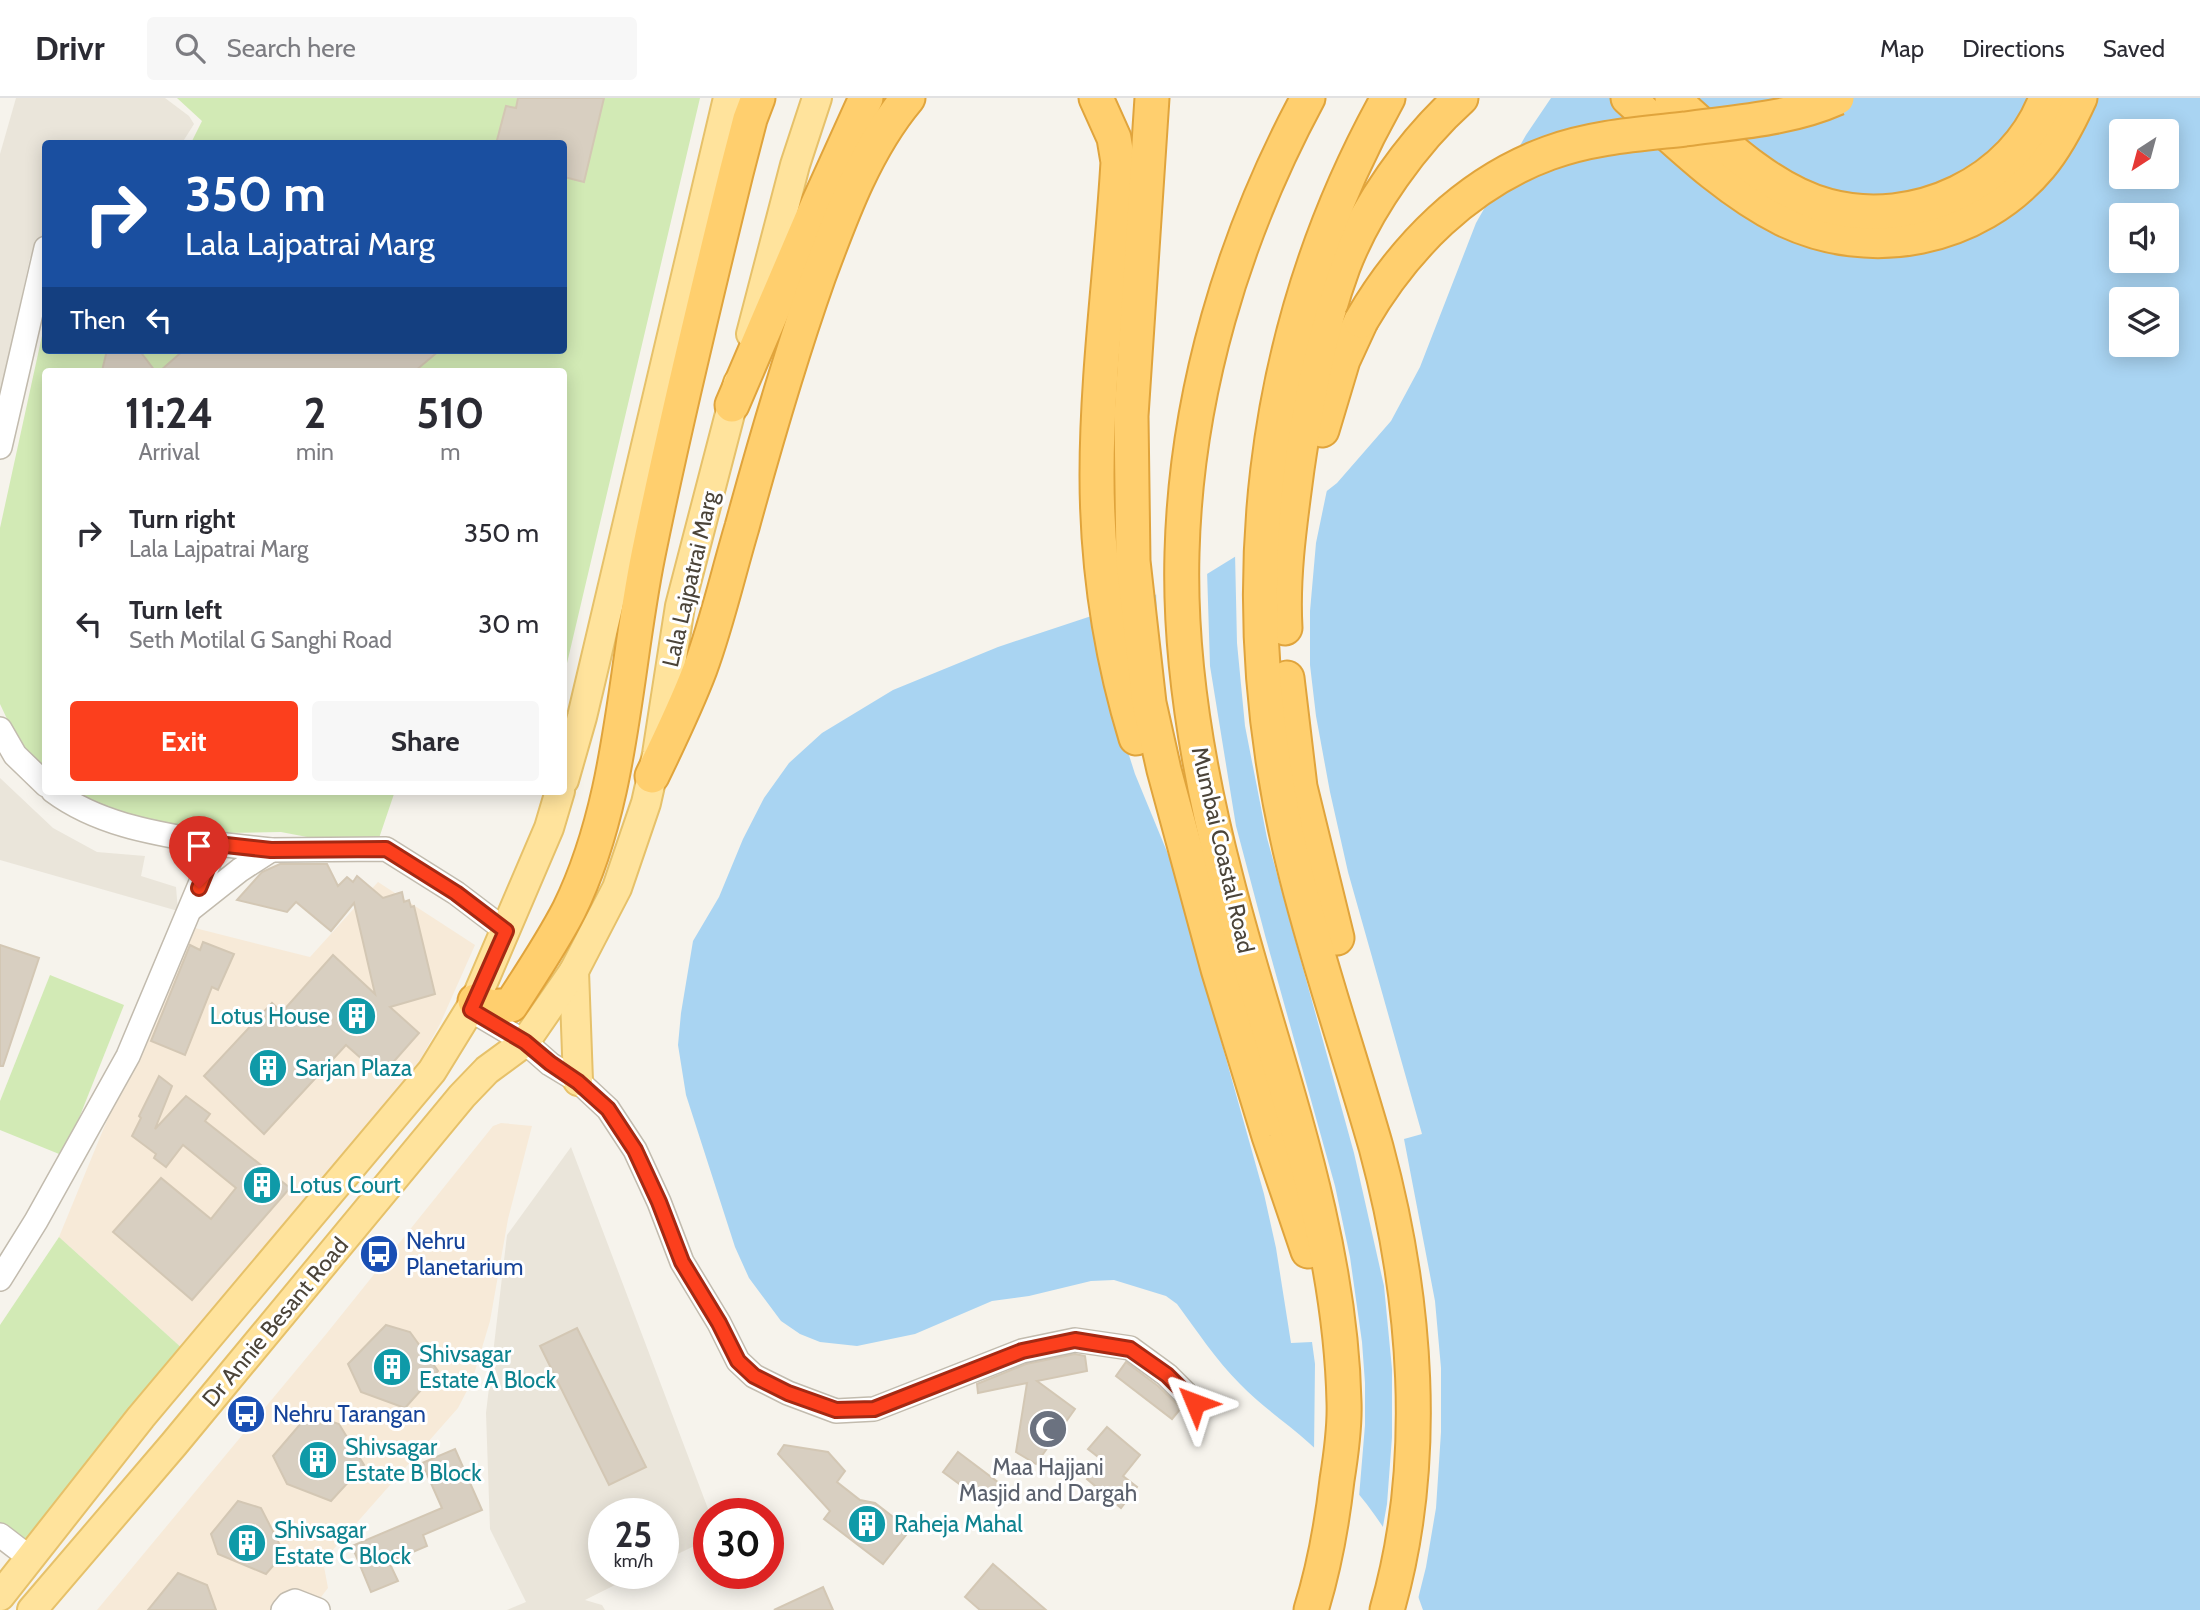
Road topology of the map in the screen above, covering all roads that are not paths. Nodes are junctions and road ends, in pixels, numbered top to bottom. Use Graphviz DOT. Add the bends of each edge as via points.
graph roads {
  1 [pos="728,98"];
  2 [pos="758,98"];
  3 [pos="817,98"];
  4 [pos="866,98"];
  5 [pos="908,98"];
  6 [pos="1096,98"];
  7 [pos="1152,98"];
  8 [pos="1308,98"];
  9 [pos="1388,98"];
  10 [pos="1461,98"];
  11 [pos="1628,98"];
  12 [pos="1672,98"];
  13 [pos="1837,98"];
  14 [pos="2046,98"];
  15 [pos="2080,98"];
  16 [pos="42,265"];
  17 [pos="732,405"];
  18 [pos="0,447"];
  19 [pos="1284,598"];
  20 [pos="0,729"];
  21 [pos="567,770"];
  22 [pos="652,776"];
  23 [pos="42,782"];
  24 [pos="58,795"];
  25 [pos="559,795"];
  26 [pos="217,844"];
  27 [pos="271,850"];
  28 [pos="1189,862"];
  29 [pos="189,911"];
  30 [pos="506,931"];
  31 [pos="574,971"];
  32 [pos="473,1005"];
  33 [pos="525,1042"];
  34 [pos="578,1082"];
  35 [pos="1377,1151"];
  36 [pos="0,1279"];
  37 [pos="1340,1340"];
  38 [pos="1195,1403"];
  39 [pos="0,1535"];
  40 [pos="30,1558"];
  41 [pos="0,1597"];
  42 [pos="32,1610"];
  43 [pos="283,1610"];
  44 [pos="318,1610"];
  45 [pos="1311,1610"];
  46 [pos="1387,1610"];
  1 -- 21 [label="main road"];
  2 -- 32 [label="highway" via="736,173 648,554 607,802 569,909 511,1005"];
  3 -- 17 [label="main road, Lala Lajpatrai Marg" via="794,165"];
  4 -- 17 [label="highway"];
  5 -- 22 [label="highway" via="865,165 825,258 798,333 700,667"];
  6 -- 28 [label="highway" via="1114,138 1118,162 1098,424 1102,578 1128,712 1158,799"];
  7 -- 28 [label="highway" via="1131,416 1133,561 1149,703"];
  8 -- 37 [label="highway, Mumbai Coastal Road" via="1263,188 1221,309 1187,478 1182,554 1184,630 1195,731 1212,823 1307,1168"];
  9 -- 35 [label="highway" via="1337,199 1308,276 1286,355 1261,531 1262,646 1270,745 1293,862"];
  10 -- 19 [label="highway" via="1424,136 1373,206 1344,265 1306,408"];
  11 -- 15 [label="highway" via="1705,165 1772,213 1834,237 1893,241 1962,225 2011,195 2055,146"];
  12 -- 14 [label="highway" via="1728,148 1790,190 1827,206 1889,212 1929,205 1983,179 2026,134"];
  13 -- 19 [label="highway, bridge" via="1774,116 1614,137 1549,153 1488,184 1427,233 1371,304 1343,360"];
  16 -- 18 [label="street"];
  17 -- 22 [label="main road, Lala Lajpatrai Marg" via="680,606"];
  19 -- 35 [label="highway" via="1287,686 1300,787 1366,1066"];
  20 -- 23 [label="street" via="15,755"];
  22 -- 31 [label="main road, Lala Lajpatrai Marg" via="617,888"];
  24 -- 26 [label="street" via="144,831"];
  25 -- 30 [label="main road"];
  26 -- 27 [label="street"];
  26 -- 29 [label="street"];
  27 -- 29 [label="street"];
  27 -- 30 [label="street" via="386,849"];
  28 -- 37 [label="highway" via="1269,1136"];
  29 -- 36 [label="street" via="128,1056"];
  30 -- 32 [label="main road"];
  31 -- 33 [label="main road, Lala Lajpatrai Marg"];
  31 -- 34 [label="main road"];
  32 -- 33 [label="street"];
  32 -- 40 [label="main road, Dr Annie Besant Road" via="432,1071 149,1407"];
  33 -- 34 [label="street"];
  33 -- 42 [label="main road, Dr Annie Besant Road" via="462,1096"];
  34 -- 38 [label="street" via="608,1109 635,1150 682,1262 738,1361 754,1376 836,1410 874,1409 1022,1351 1075,1340 1130,1349 1167,1375"];
  35 -- 46 [label="highway" via="1405,1290 1414,1424 1406,1521"];
  37 -- 45 [label="highway, Mumbai Coastal Road" via="1345,1407 1341,1452 1321,1577"];
  39 -- 40 [label="street"];
  40 -- 41 [label="main road, Dr Annie Besant Road"];
  43 -- 44 [label="street" via="295,1601"];
}
